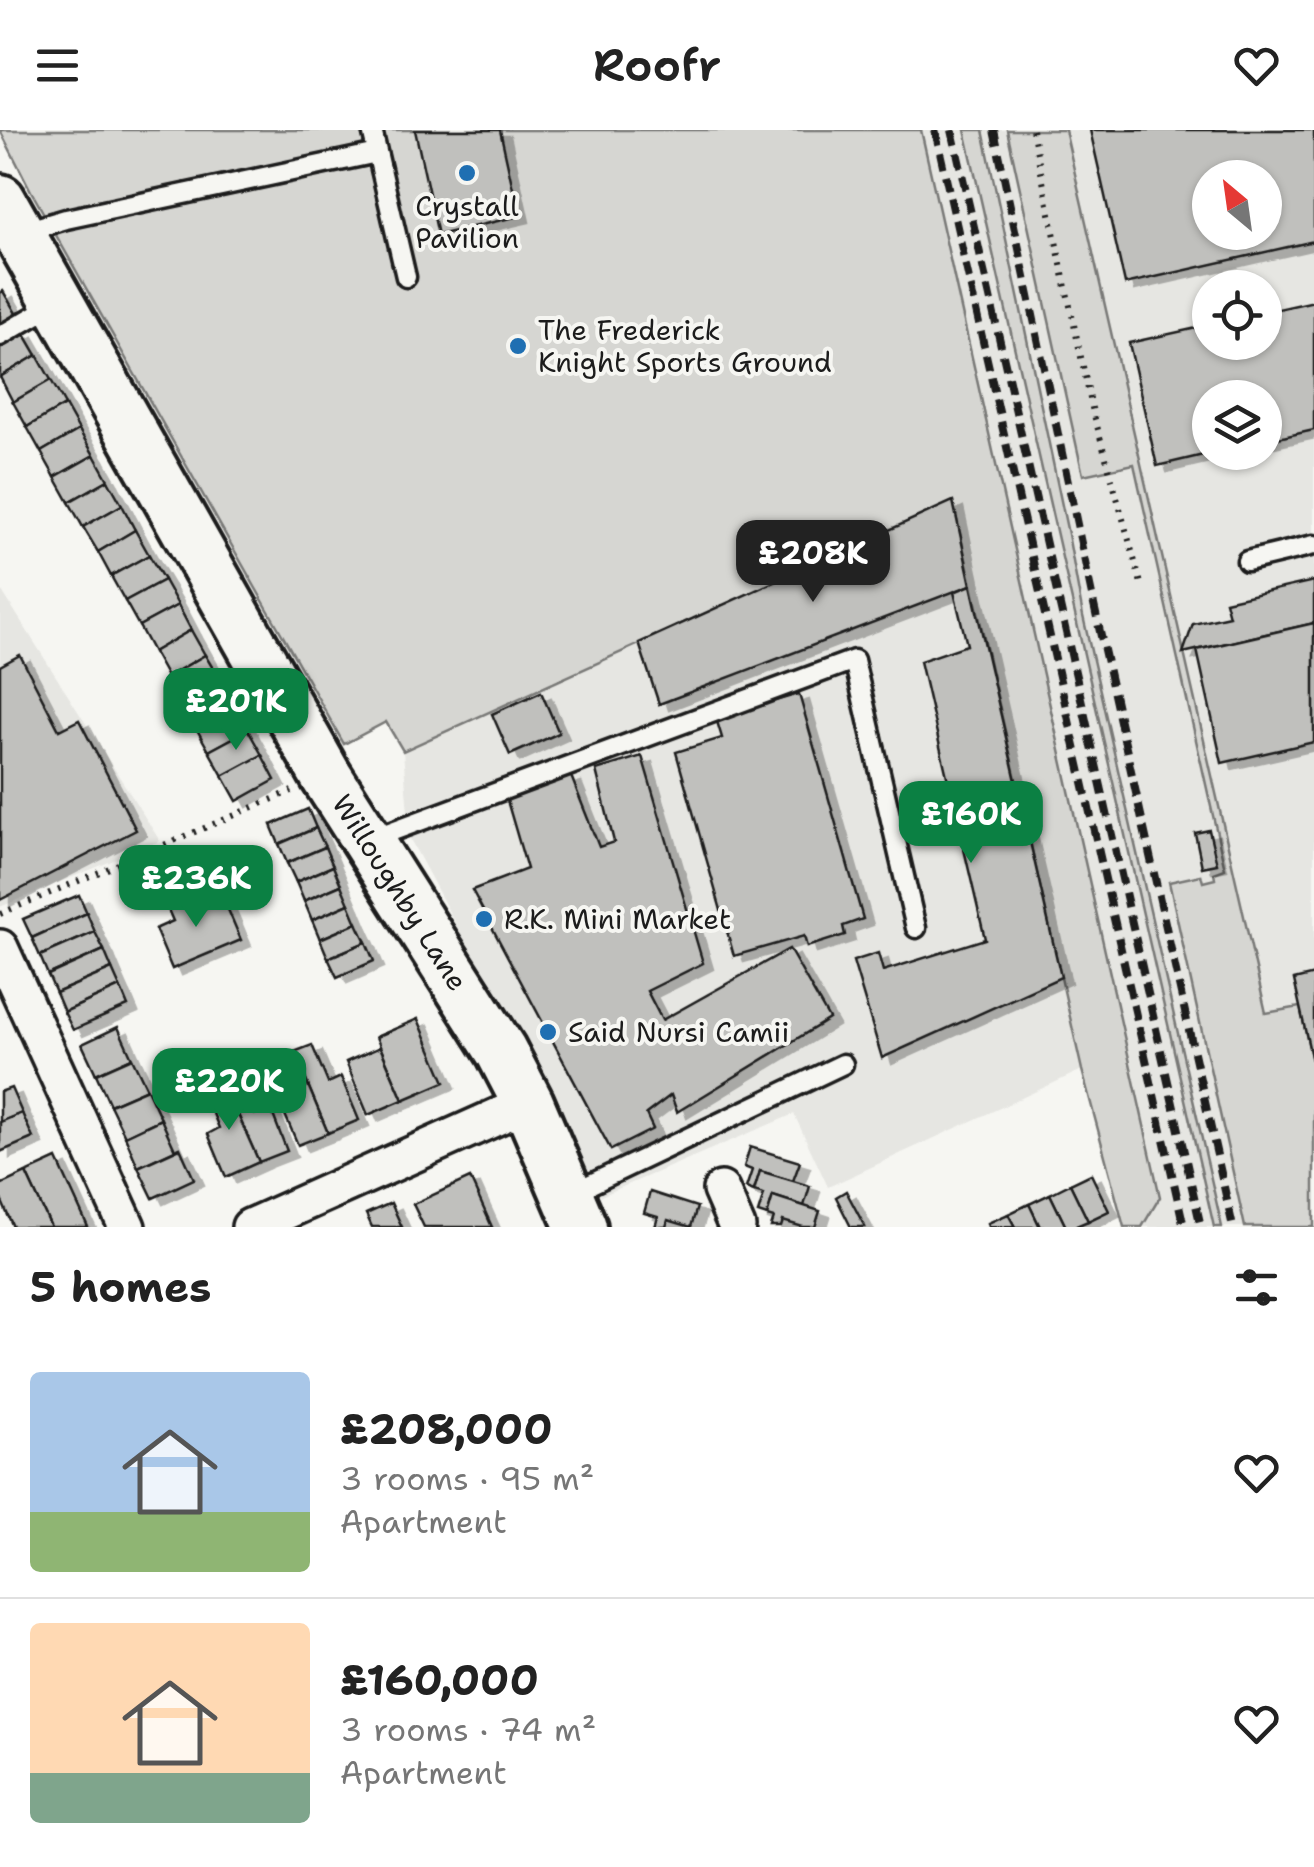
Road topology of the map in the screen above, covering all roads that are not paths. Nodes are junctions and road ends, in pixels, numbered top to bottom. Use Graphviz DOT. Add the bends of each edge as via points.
graph roads {
  1 [pos="372,130"];
  2 [pos="378,153"];
  3 [pos="9,216"];
  4 [pos="406,277"];
  5 [pos="58,302"];
  6 [pos="0,336"];
  7 [pos="1314,546"];
  8 [pos="1247,561"];
  9 [pos="367,841"];
  10 [pos="916,928"];
  11 [pos="0,948"];
  12 [pos="843,1064"];
  13 [pos="528,1104"];
  14 [pos="721,1190"];
  15 [pos="574,1211"];
  16 [pos="128,1227"];
  17 [pos="250,1227"];
  18 [pos="737,1227"];
  1 -- 2 [label="lane"];
  2 -- 3 [label="lane" via="66,219"];
  2 -- 4 [label="lane"];
  3 -- 5 [label="street, Willoughby Lane"];
  5 -- 6 [label="lane"];
  5 -- 9 [label="street, Willoughby Lane"];
  7 -- 8 [label="lane"];
  9 -- 10 [label="lane" via="854,660"];
  9 -- 13 [label="street, Willoughby Lane"];
  11 -- 16 [label="street"];
  12 -- 15 [label="lane"];
  13 -- 15 [label="street, Willoughby Lane"];
  13 -- 17 [label="street"];
  14 -- 18 [label="street"];
}
